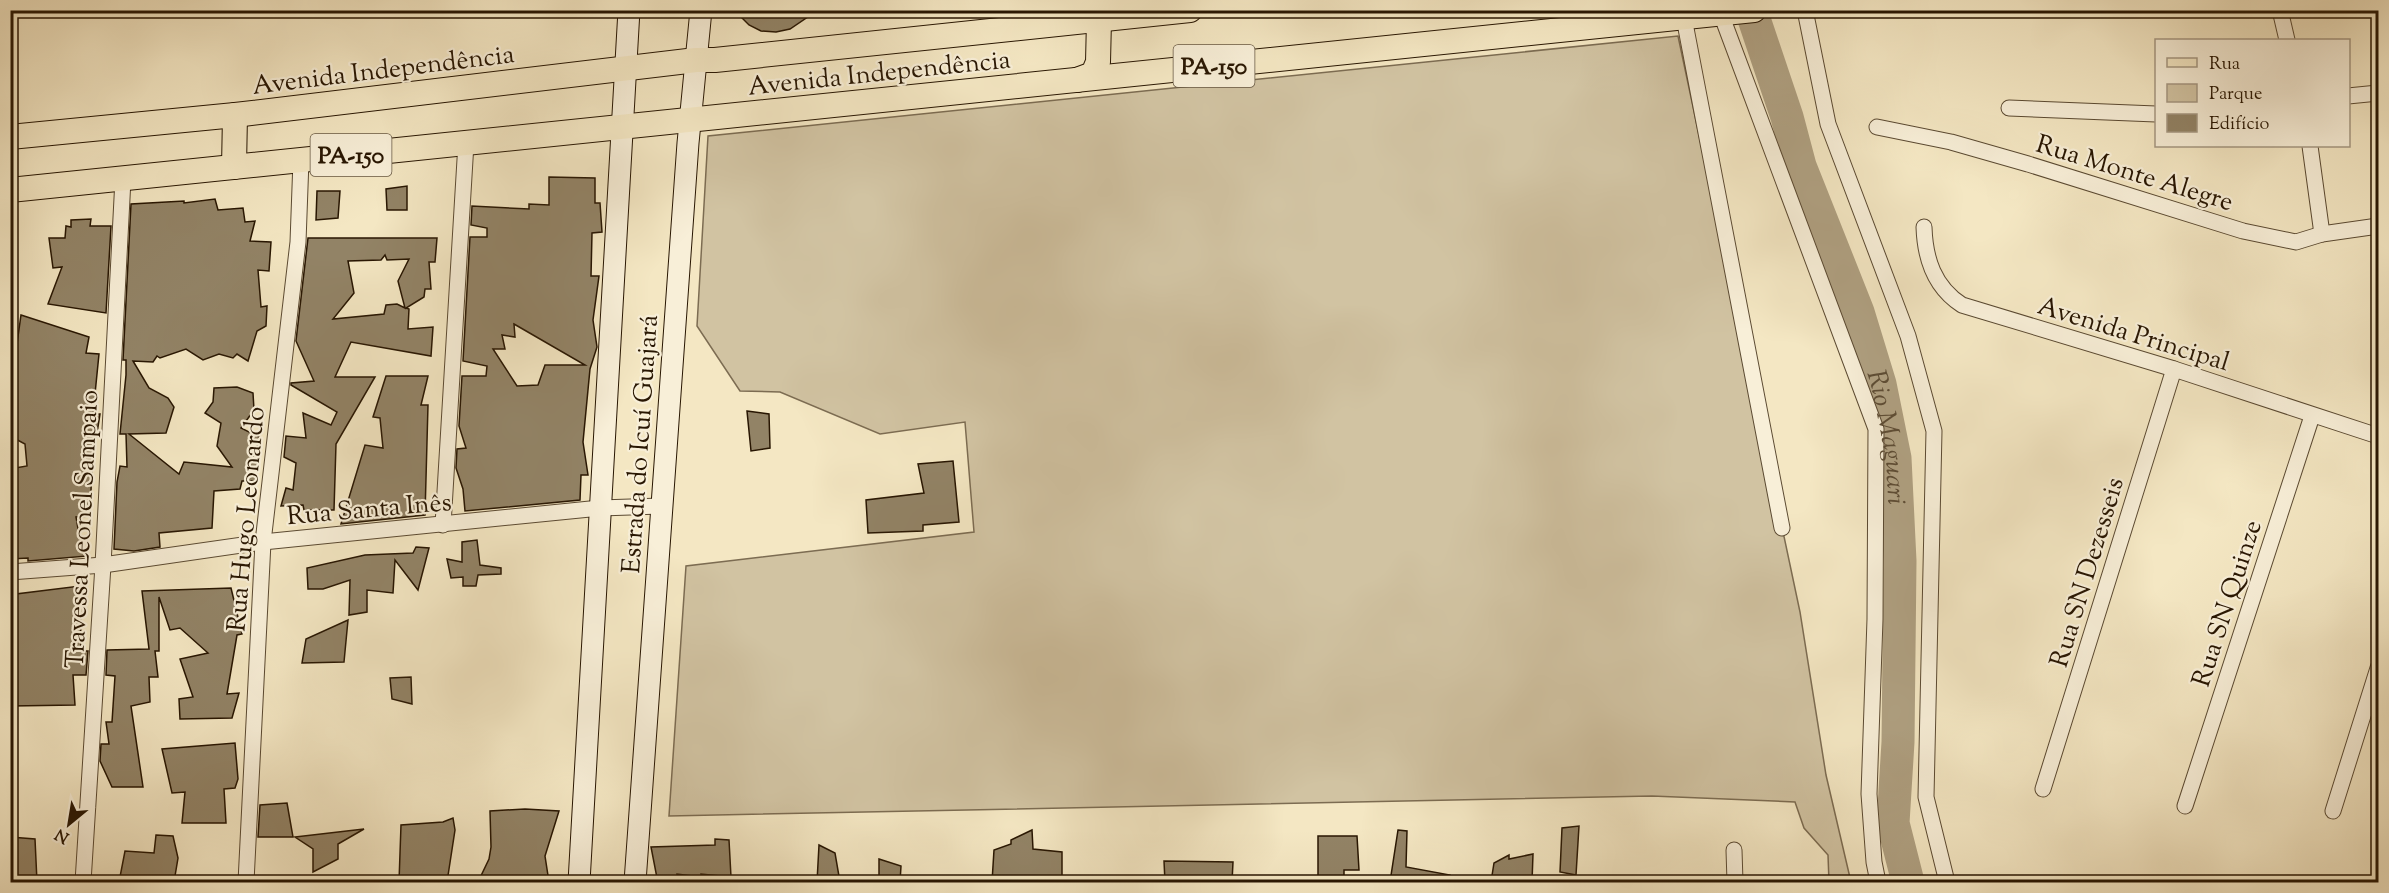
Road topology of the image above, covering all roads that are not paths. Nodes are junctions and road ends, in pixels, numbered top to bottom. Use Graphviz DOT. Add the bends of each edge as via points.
graph roads {
  1 [pos="629,10"];
  2 [pos="701,10"];
  3 [pos="1191,10"];
  4 [pos="1805,10"];
  5 [pos="2280,10"];
  6 [pos="1737,12"];
  7 [pos="1684,18"];
  8 [pos="1099,20"];
  9 [pos="2287,39"];
  10 [pos="696,60"];
  11 [pos="626,70"];
  12 [pos="1077,80"];
  13 [pos="2379,93"];
  14 [pos="2350,96"];
  15 [pos="2009,108"];
  16 [pos="2155,114"];
  17 [pos="235,115"];
  18 [pos="692,119"];
  19 [pos="622,127"];
  20 [pos="1877,127"];
  21 [pos="10,137"];
  22 [pos="466,143"];
  23 [pos="2310,147"];
  24 [pos="301,160"];
  25 [pos="234,167"];
  26 [pos="123,179"];
  27 [pos="10,190"];
  28 [pos="2379,226"];
  29 [pos="1924,227"];
  30 [pos="2322,234"];
  31 [pos="2174,369"];
  32 [pos="2312,416"];
  33 [pos="2379,436"];
  34 [pos="661,506"];
  35 [pos="600,507"];
  36 [pos="443,525"];
  37 [pos="1782,528"];
  38 [pos="263,542"];
  39 [pos="104,565"];
  40 [pos="11,572"];
  41 [pos="10,580"];
  42 [pos="2379,668"];
  43 [pos="2043,789"];
  44 [pos="2185,806"];
  45 [pos="2333,811"];
  46 [pos="1734,850"];
  47 [pos="83,882"];
  48 [pos="246,882"];
  49 [pos="579,882"];
  50 [pos="635,882"];
  51 [pos="1735,882"];
  52 [pos="1878,882"];
  53 [pos="1947,882"];
  1 -- 11 [label="main road, Estrada do Icuí Guajará"];
  2 -- 10 [label="main road, Estrada do Icuí Guajará"];
  3 -- 8 [label="main road, Avenida Independência / PA-150"];
  4 -- 53 [label="street" via="1828,124 1908,336 1934,431 1926,797"];
  5 -- 9 [label="street"];
  6 -- 7 [label="main road, Avenida Independência / PA-150"];
  6 -- 52 [label="street" via="1876,429 1869,794"];
  7 -- 12 [label="main road, Avenida Independência / PA-150"];
  7 -- 37 [label="street"];
  8 -- 10 [label="main road, Avenida Independência / PA-150"];
  8 -- 12 [label="main road" via="1098,62 1093,74"];
  10 -- 11 [label="main road, Avenida Independência / PA-150"];
  10 -- 18 [label="main road, Estrada do Icuí Guajará"];
  11 -- 17 [label="main road, Avenida Independência / PA-150"];
  11 -- 19 [label="main road, Estrada do Icuí Guajará"];
  12 -- 18 [label="main road, Avenida Independência / PA-150"];
  13 -- 14 [label="street"];
  15 -- 16 [label="street"];
  17 -- 21 [label="main road, Avenida Independência / PA-150"];
  17 -- 25 [label="main road"];
  18 -- 19 [label="main road, Avenida Independência / PA-150"];
  18 -- 34 [label="main road, Estrada do Icuí Guajará"];
  19 -- 22 [label="main road, Avenida Independência / PA-150"];
  19 -- 35 [label="main road, Estrada do Icuí Guajará"];
  20 -- 30 [label="street, Rua Monte Alegre" via="1951,142 2274,239 2296,242"];
  22 -- 24 [label="main road, Avenida Independência / PA-150"];
  22 -- 36 [label="street"];
  23 -- 30 [label="street"];
  24 -- 25 [label="main road, Avenida Independência / PA-150"];
  24 -- 38 [label="street, Rua Hugo Leonardo" via="298,242"];
  25 -- 26 [label="main road, Avenida Independência / PA-150"];
  26 -- 27 [label="main road, Avenida Independência / PA-150"];
  26 -- 39 [label="street, Travessa Leonel Sampaio"];
  28 -- 30 [label="street, Rua Monte Alegre"];
  29 -- 31 [label="street, Avenida Principal" via="1930,269 1946,295 1962,304"];
  31 -- 32 [label="street, Avenida Principal"];
  31 -- 43 [label="street, Rua SN Dezesseis"];
  32 -- 33 [label="street, Avenida Principal"];
  32 -- 44 [label="street, Rua SN Quinze"];
  34 -- 35 [label="street, Rua Santa Inês"];
  34 -- 50 [label="main road, Estrada do Icuí Guajará"];
  35 -- 36 [label="street, Rua Santa Inês"];
  35 -- 49 [label="main road, Estrada do Icuí Guajará"];
  36 -- 38 [label="street, Rua Santa Inês"];
  38 -- 39 [label="street, Rua Santa Inês"];
  38 -- 48 [label="street, Rua Hugo Leonardo"];
  39 -- 40 [label="street, Rua Santa Inês"];
  39 -- 47 [label="street, Travessa Leonel Sampaio"];
  40 -- 41 [label="street"];
  42 -- 45 [label="street"];
  46 -- 51 [label="street"];
}
